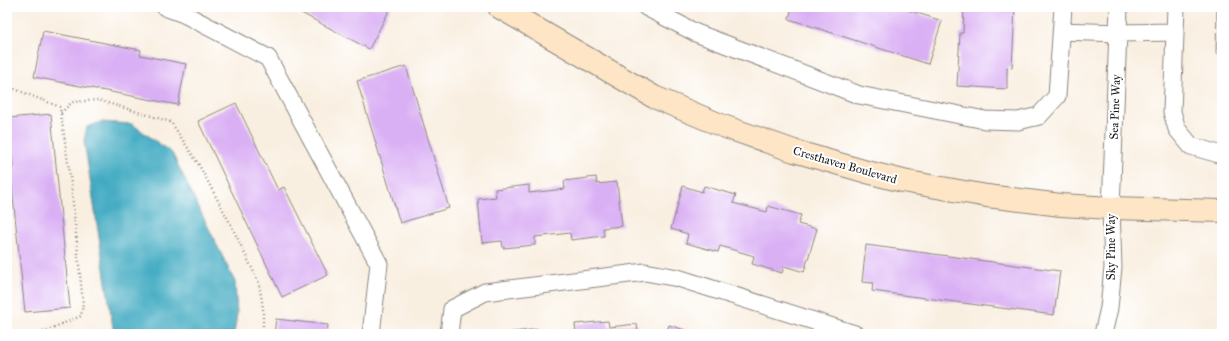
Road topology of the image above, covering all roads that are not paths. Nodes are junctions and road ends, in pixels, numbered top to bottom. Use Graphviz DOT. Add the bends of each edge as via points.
graph roads {
  1 [pos="166,7"];
  2 [pos="499,7"];
  3 [pos="646,7"];
  4 [pos="1063,7"];
  5 [pos="1119,7"];
  6 [pos="1176,7"];
  7 [pos="1062,31"];
  8 [pos="1176,32"];
  9 [pos="1118,33"];
  10 [pos="1222,155"];
  11 [pos="1111,208"];
  12 [pos="1222,211"];
  13 [pos="371,334"];
  14 [pos="449,334"];
  15 [pos="855,334"];
  16 [pos="1103,334"];
  1 -- 13 [label="street" via="268,58 379,264"];
  2 -- 11 [label="street, Cresthaven Boulevard" via="654,97 723,126 794,151 911,183 987,196"];
  3 -- 7 [label="street" via="696,33 859,95 985,120 1018,121 1039,116 1057,96"];
  4 -- 7 [label="street"];
  5 -- 9 [label="street, Sea Pine Way"];
  6 -- 8 [label="street"];
  7 -- 9 [label="street"];
  8 -- 9 [label="street"];
  8 -- 10 [label="street" via="1172,112 1177,129 1191,146"];
  9 -- 11 [label="street, Sea Pine Way"];
  11 -- 12 [label="street, Cresthaven Boulevard"];
  11 -- 16 [label="street, Sky Pine Way" via="1113,267 1109,308"];
  14 -- 15 [label="street" via="452,309 485,292 645,272 678,278"];
}
